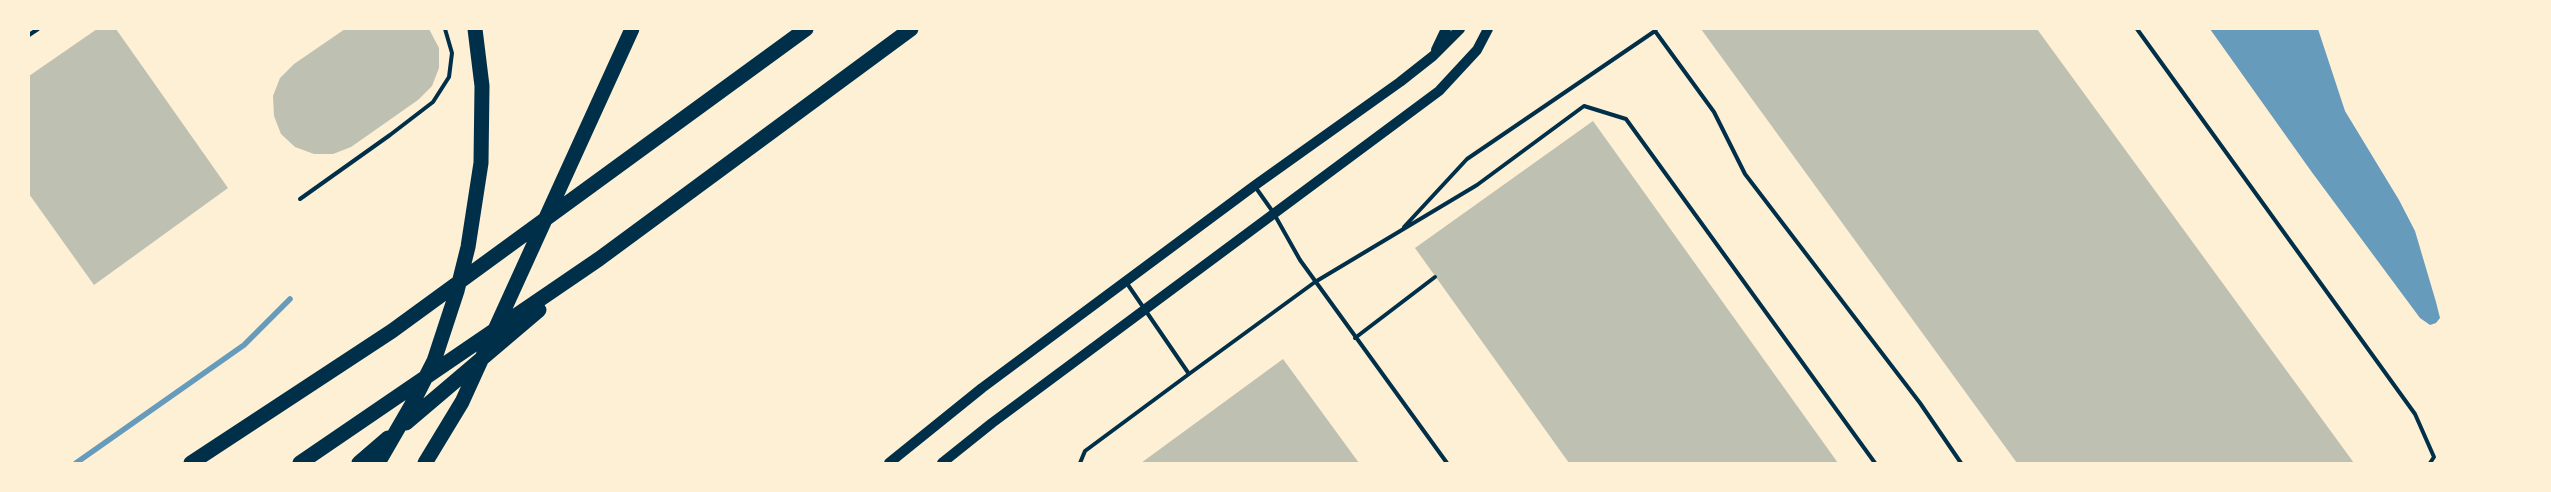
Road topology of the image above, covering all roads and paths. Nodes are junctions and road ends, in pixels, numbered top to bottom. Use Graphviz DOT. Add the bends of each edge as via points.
graph roads {
  1 [pos="38,29"];
  2 [pos="446,29"];
  3 [pos="475,29"];
  4 [pos="632,29"];
  5 [pos="806,29"];
  6 [pos="910,29"];
  7 [pos="1446,29"];
  8 [pos="1460,29"];
  9 [pos="1488,29"];
  10 [pos="2137,29"];
  11 [pos="1656,30"];
  12 [pos="29,35"];
  13 [pos="1433,56"];
  14 [pos="1254,186"];
  15 [pos="300,199"];
  16 [pos="1274,212"];
  17 [pos="1400,231"];
  18 [pos="599,259"];
  19 [pos="1436,276"];
  20 [pos="1126,282"];
  21 [pos="1315,282"];
  22 [pos="1146,310"];
  23 [pos="1355,338"];
  24 [pos="1189,374"];
  25 [pos="191,463"];
  26 [pos="300,463"];
  27 [pos="359,463"];
  28 [pos="378,463"];
  29 [pos="424,463"];
  30 [pos="889,463"];
  31 [pos="942,463"];
  32 [pos="1080,463"];
  33 [pos="1447,463"];
  34 [pos="1875,463"];
  35 [pos="1961,463"];
  36 [pos="2430,463"];
  1 -- 12 [label="lane"];
  2 -- 15 [label="lane" via="452,53 449,77 432,102"];
  3 -- 28 [label="highway" via="482,86 481,163 468,247 434,361"];
  4 -- 29 [label="highway" via="462,402"];
  5 -- 25 [label="highway" via="392,331"];
  6 -- 18 [label="highway"];
  7 -- 13 [label="main road"];
  8 -- 13 [label="main road"];
  9 -- 16 [label="main road" via="1477,50 1439,91"];
  10 -- 36 [label="lane" via="2415,414 2434,457"];
  11 -- 17 [label="lane" via="1467,159"];
  11 -- 35 [label="lane" via="1714,112 1745,174 1920,403"];
  13 -- 14 [label="main road"];
  14 -- 16 [label="lane"];
  14 -- 20 [label="main road"];
  16 -- 21 [label="lane"];
  16 -- 22 [label="main road"];
  17 -- 21 [label="lane"];
  17 -- 34 [label="lane" via="1477,185 1584,106 1626,119"];
  18 -- 26 [label="highway"];
  18 -- 27 [label="highway"];
  19 -- 23 [label="lane"];
  20 -- 22 [label="lane"];
  20 -- 30 [label="main road" via="982,388"];
  21 -- 23 [label="lane"];
  21 -- 24 [label="lane"];
  22 -- 24 [label="lane"];
  22 -- 31 [label="main road"];
  23 -- 33 [label="lane"];
  24 -- 32 [label="lane" via="1085,451"];
}
